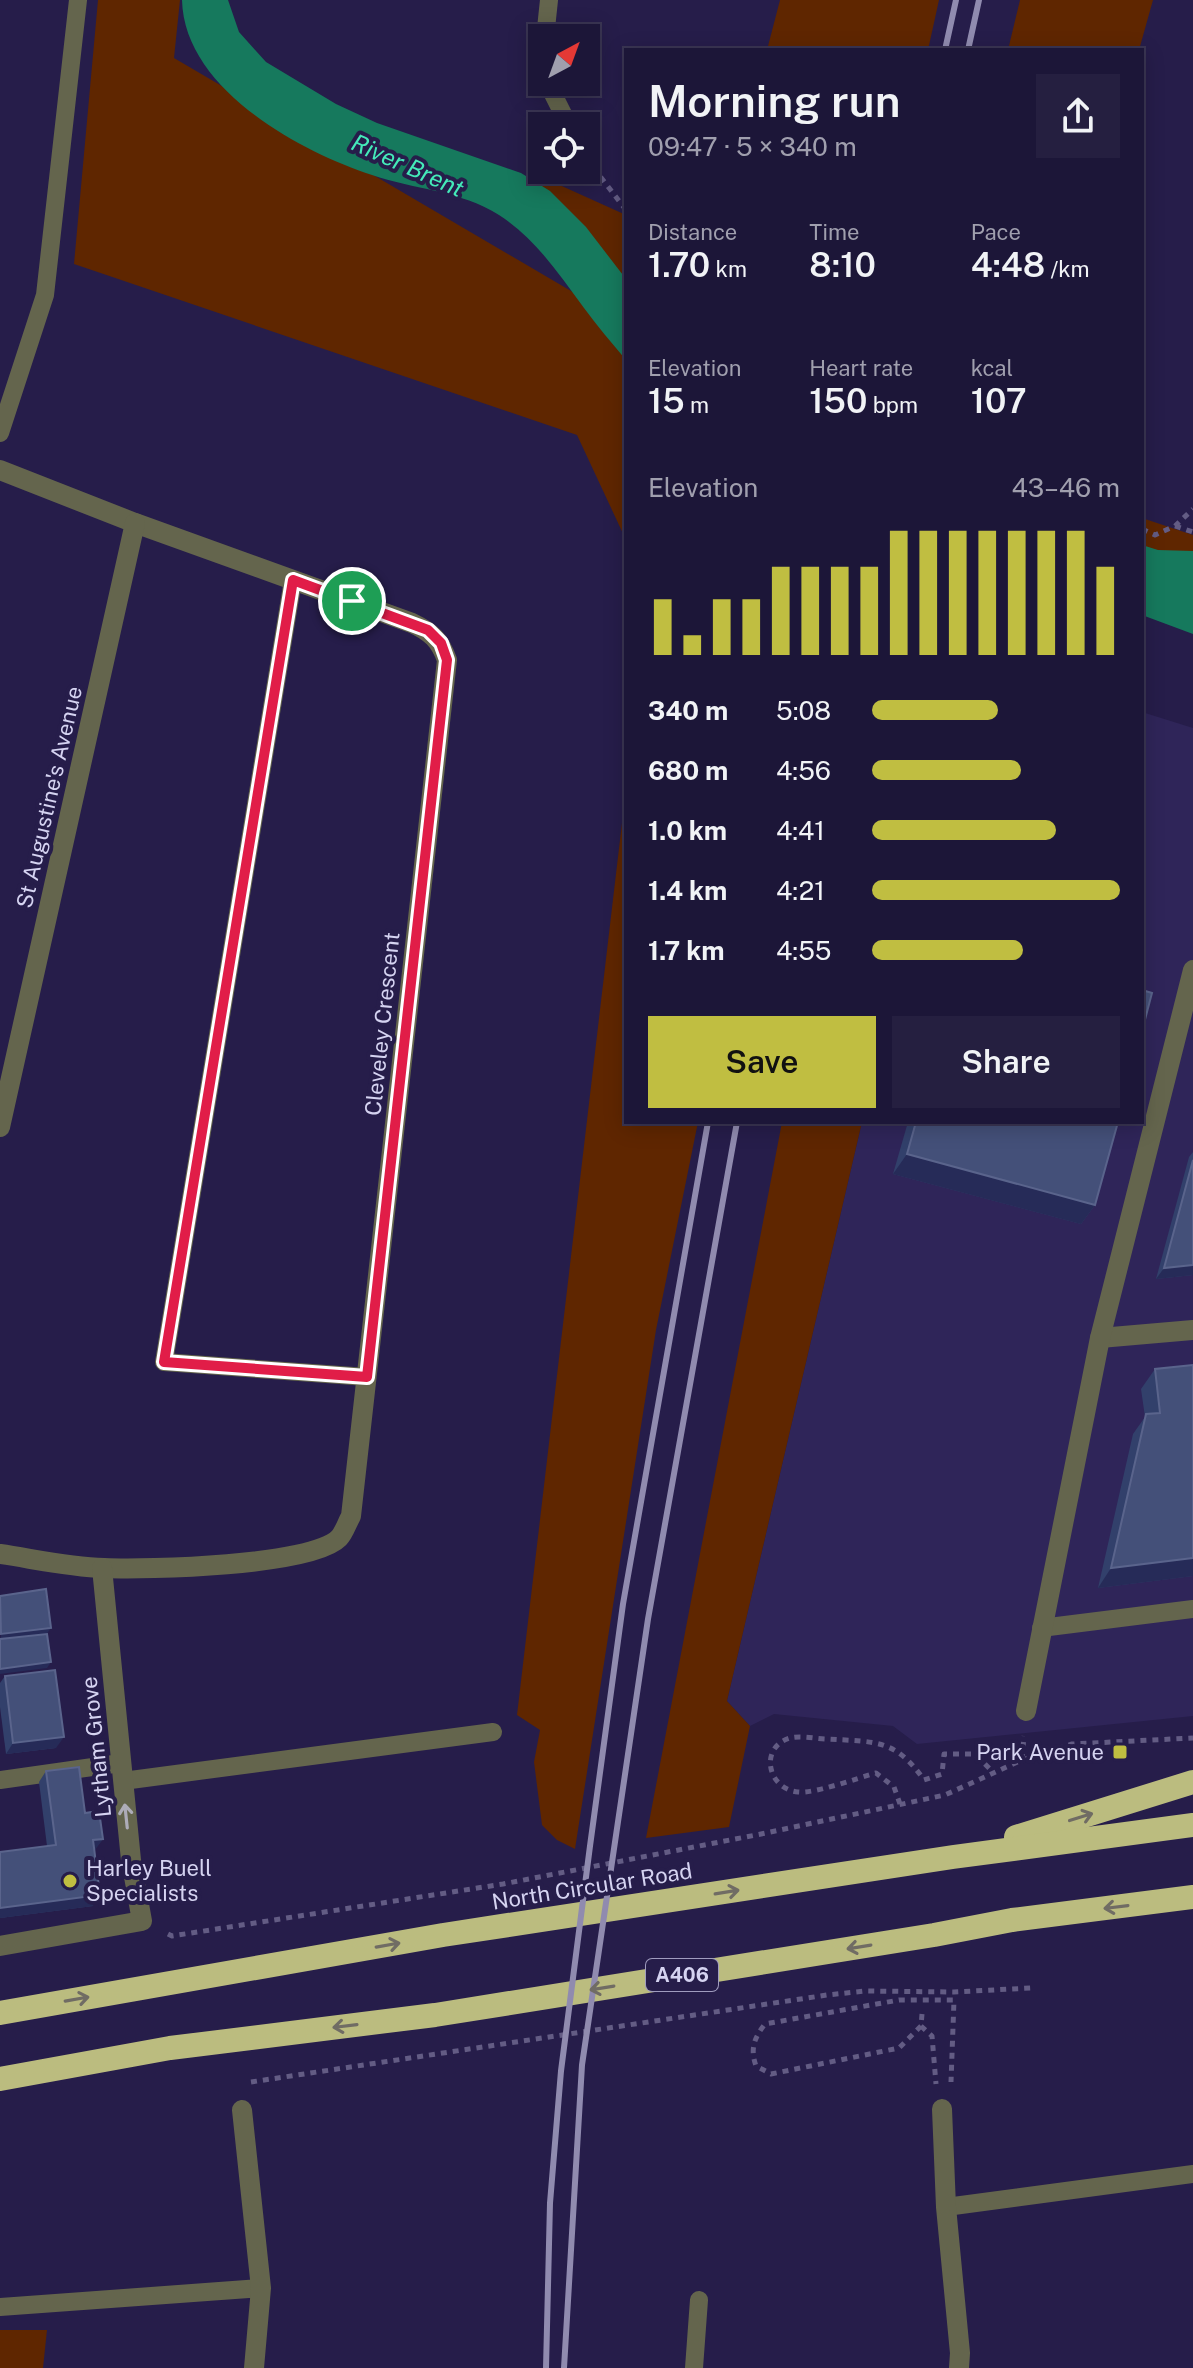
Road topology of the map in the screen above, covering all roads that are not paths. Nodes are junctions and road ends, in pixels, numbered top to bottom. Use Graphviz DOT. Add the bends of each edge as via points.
graph roads {
  1 [pos="78,0"];
  2 [pos="549,0"];
  3 [pos="546,24"];
  4 [pos="0,433"];
  5 [pos="0,470"];
  6 [pos="135,523"];
  7 [pos="293,580"];
  8 [pos="1193,970"];
  9 [pos="0,1127"];
  10 [pos="1193,1330"];
  11 [pos="1100,1338"];
  12 [pos="367,1377"];
  13 [pos="0,1554"];
  14 [pos="102,1568"];
  15 [pos="1193,1609"];
  16 [pos="1041,1628"];
  17 [pos="1026,1711"];
  18 [pos="493,1732"];
  19 [pos="122,1772"];
  20 [pos="0,1780"];
  21 [pos="1193,1782"];
  22 [pos="1193,1825"];
  23 [pos="953,1857"];
  24 [pos="1193,1897"];
  25 [pos="0,1946"];
  26 [pos="0,2013"];
  27 [pos="0,2079"];
  28 [pos="942,2109"];
  29 [pos="242,2110"];
  30 [pos="1193,2174"];
  31 [pos="946,2207"];
  32 [pos="261,2288"];
  33 [pos="699,2300"];
  34 [pos="0,2307"];
  35 [pos="254,2368"];
  36 [pos="694,2368"];
  37 [pos="959,2368"];
  1 -- 4 [label="lane" via="45,295"];
  2 -- 3 [label="lane"];
  5 -- 6 [label="street, Cleveley Crescent"];
  6 -- 7 [label="street, Cleveley Crescent"];
  6 -- 9 [label="street, St Augustine's Avenue"];
  7 -- 12 [label="street, Cleveley Crescent" via="428,630 441,643 447,660"];
  7 -- 12 [label="lane" via="164,1362"];
  8 -- 11 [label="street"];
  10 -- 11 [label="street"];
  11 -- 16 [label="street"];
  12 -- 14 [label="street, Cleveley Crescent" via="351,1516 340,1537 325,1547 256,1561"];
  13 -- 14 [label="street, Cleveley Crescent"];
  14 -- 19 [label="street, Lytham Grove"];
  15 -- 16 [label="lane"];
  16 -- 17 [label="street"];
  18 -- 19 [label="lane"];
  19 -- 20 [label="lane"];
  25 -- 19 [label="street, Lytham Grove, one-way" via="142,1921"];
  23 -- 21 [label="highway, one-way"];
  22 -- 23 [label="highway, North Circular Road"];
  26 -- 23 [label="highway, North Circular Road, one-way" via="443,1935"];
  24 -- 27 [label="highway, A406, one-way" via="1012,1920 435,2015 170,2048"];
  28 -- 31 [label="street"];
  29 -- 32 [label="street"];
  30 -- 31 [label="lane"];
  31 -- 37 [label="street"];
  32 -- 34 [label="lane"];
  32 -- 35 [label="street"];
  33 -- 36 [label="lane"];
}
